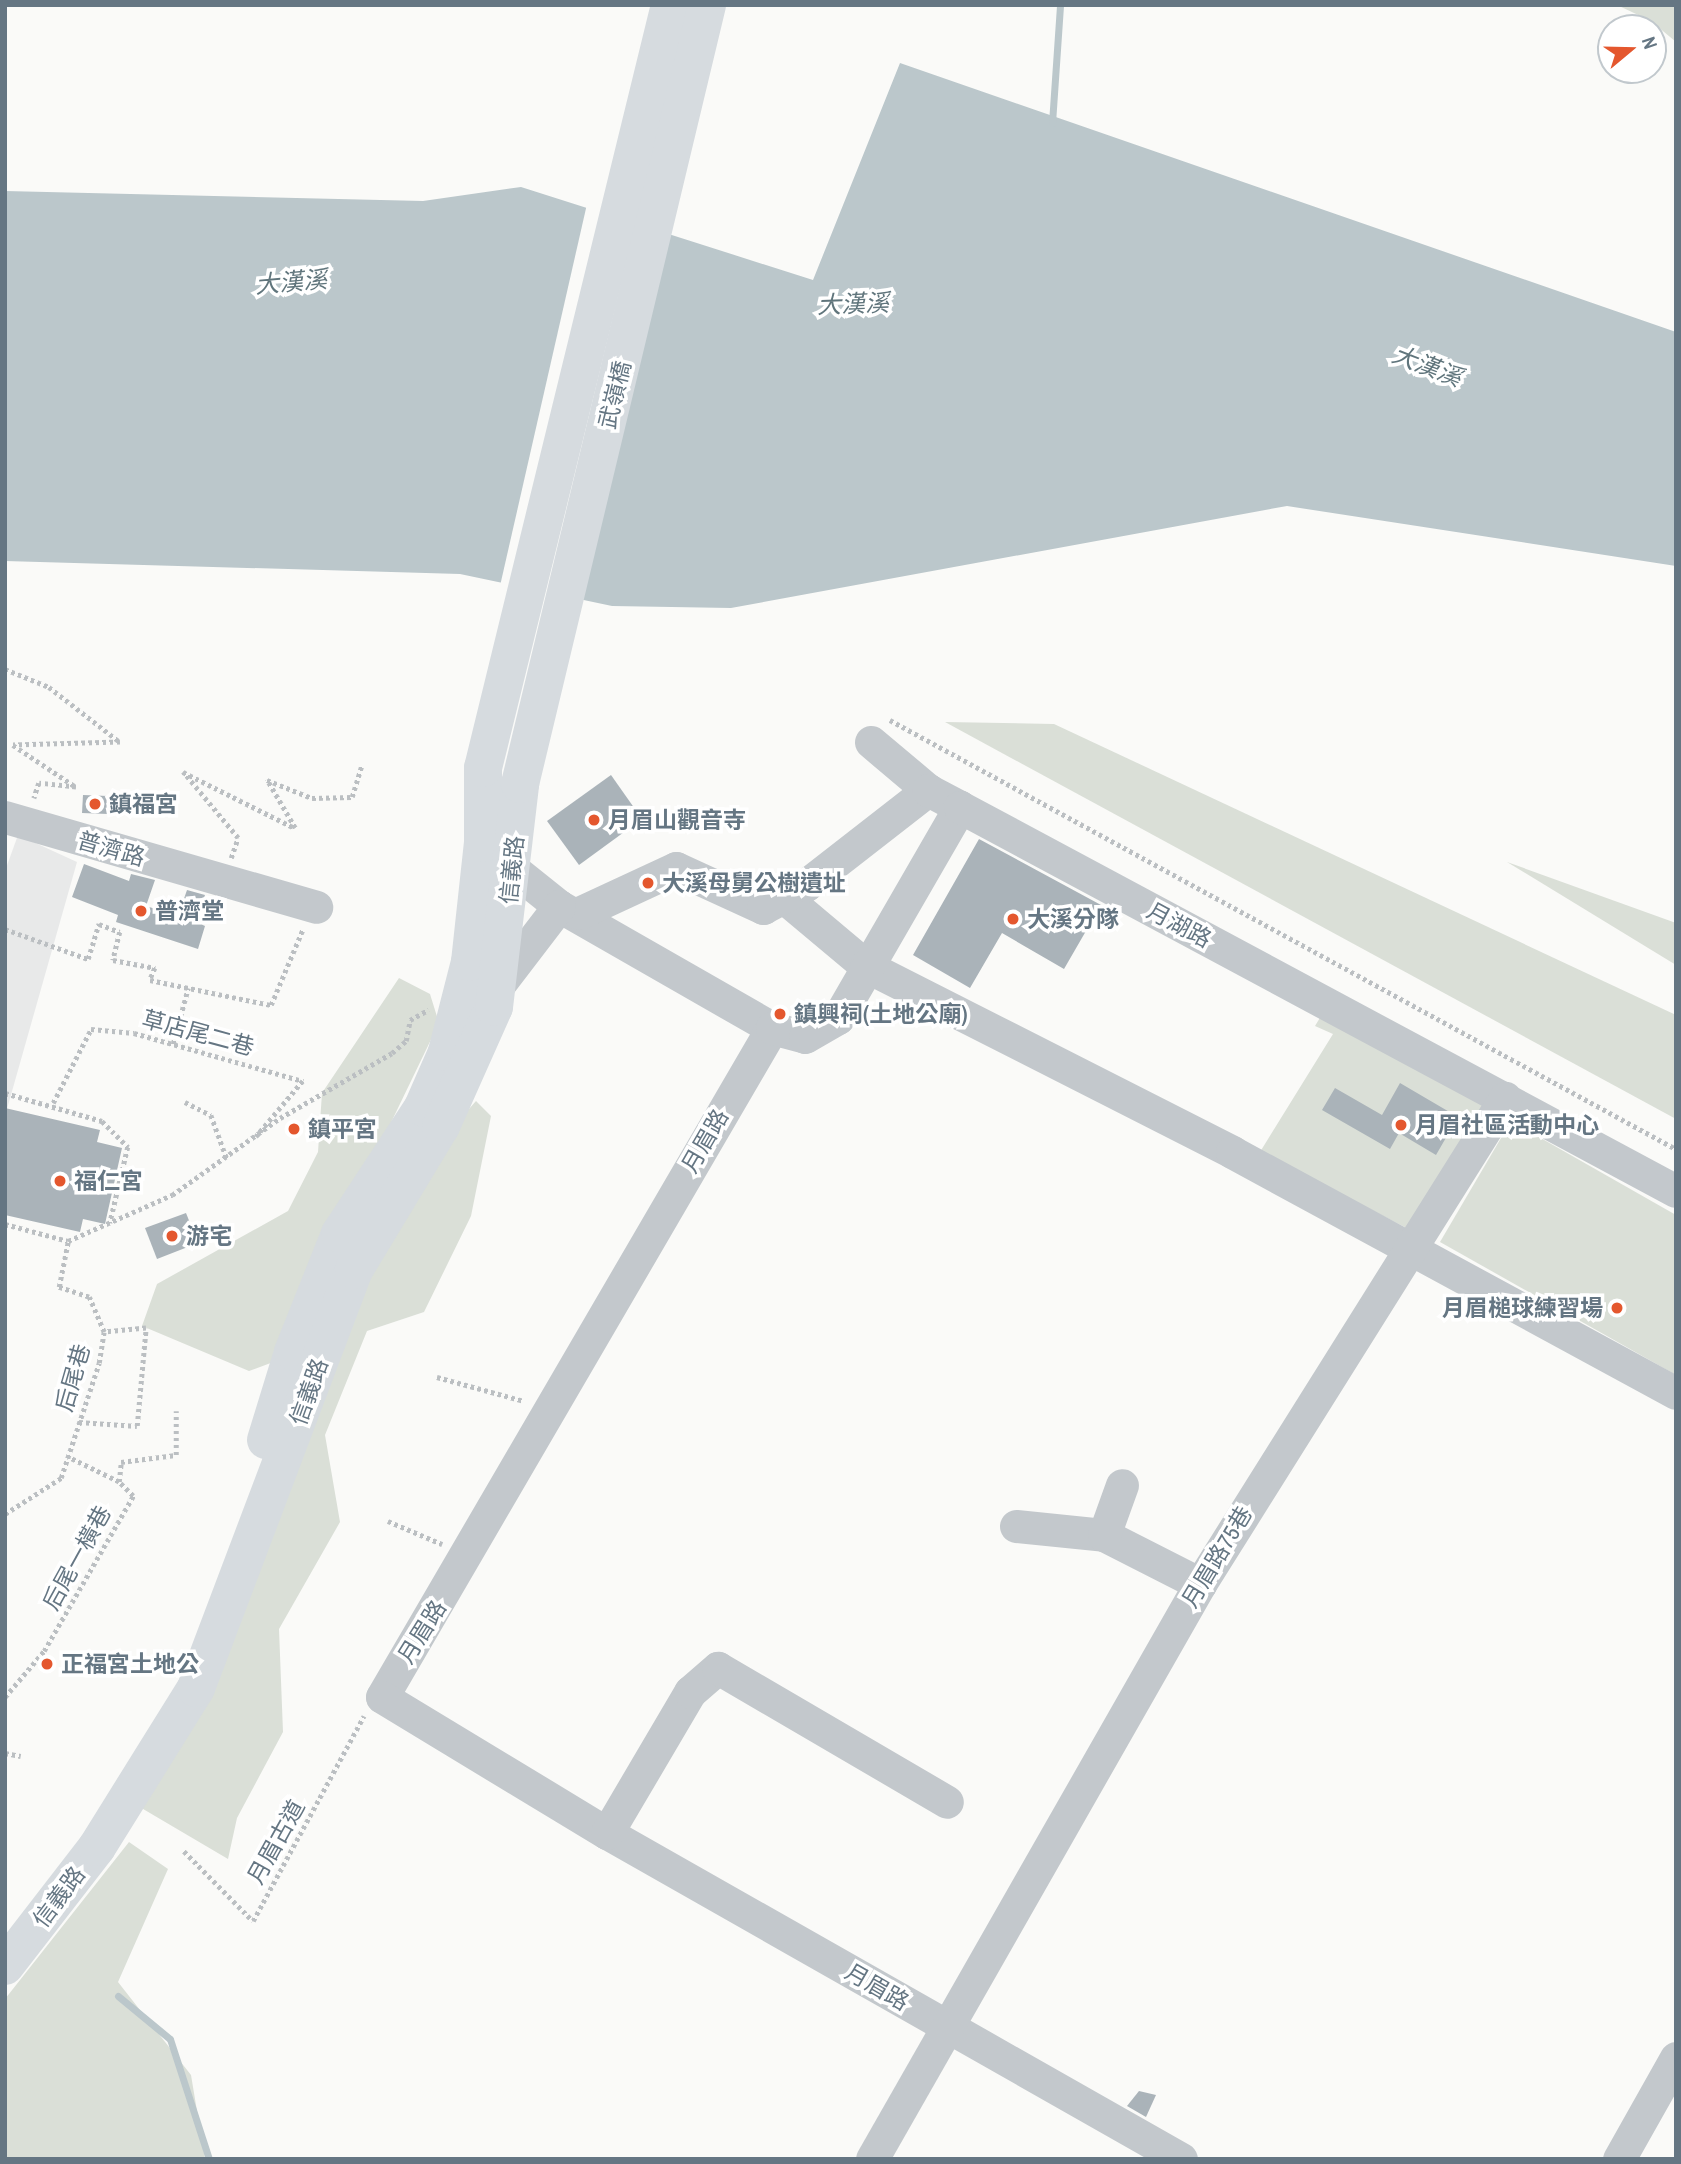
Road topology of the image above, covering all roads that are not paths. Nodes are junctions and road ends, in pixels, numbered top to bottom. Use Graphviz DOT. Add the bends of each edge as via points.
graph roads {
  1 [pos="670,5"];
  2 [pos="707,5"];
  3 [pos="878,730"];
  4 [pos="483,768"];
  5 [pos="520,784"];
  6 [pos="928,790"];
  7 [pos="960,807"];
  8 [pos="7,824"];
  9 [pos="483,843"];
  10 [pos="513,874"];
  11 [pos="785,898"];
  12 [pos="316,907"];
  13 [pos="569,910"];
  14 [pos="866,966"];
  15 [pos="497,987"];
  16 [pos="772,1028"];
  17 [pos="1504,1098"];
  18 [pos="1676,1191"];
  19 [pos="1406,1250"];
  20 [pos="1676,1393"];
  21 [pos="1122,1485"];
  22 [pos="1016,1526"];
  23 [pos="1104,1535"];
  24 [pos="1200,1584"];
  25 [pos="947,1802"];
  26 [pos="607,1833"];
  27 [pos="5,1940"];
  28 [pos="5,1966"];
  29 [pos="945,2025"];
  30 [pos="1676,2058"];
  31 [pos="872,2159"];
  32 [pos="1181,2159"];
  33 [pos="1619,2159"];
  1 -- 4 [label="main road, 武嶺橋"];
  2 -- 5 [label="main road, 武嶺橋"];
  3 -- 6 [label="street, 月湖路"];
  4 -- 9 [label="main road, 信義路"];
  5 -- 10 [label="main road, 信義路"];
  6 -- 7 [label="street, 月湖路"];
  6 -- 11 [label="street"];
  7 -- 14 [label="street"];
  7 -- 17 [label="street, 月湖路"];
  8 -- 12 [label="street, 普濟路"];
  9 -- 10 [label="street"];
  9 -- 27 [label="main road, 信義路" via="470,962 447,1052 423,1107 340,1234 293,1352 225,1578 187,1670 79,1840"];
  10 -- 13 [label="street"];
  10 -- 15 [label="main road, 信義路"];
  11 -- 13 [label="street" via="763,908 676,869"];
  11 -- 14 [label="street"];
  13 -- 15 [label="street"];
  13 -- 16 [label="street"];
  14 -- 16 [label="street" via="838,1017 805,1037"];
  14 -- 19 [label="street" via="1232,1152"];
  15 -- 28 [label="main road, 信義路" via="486,1027 441,1126 354,1270 196,1688 97,1847"];
  16 -- 26 [label="street, 月眉路" via="548,1408 470,1556 382,1698"];
  17 -- 18 [label="street, 月湖路"];
  17 -- 19 [label="street, 月眉路75巷"];
  19 -- 20 [label="street"];
  19 -- 24 [label="street, 月眉路75巷"];
  21 -- 23 [label="street"];
  22 -- 23 [label="street"];
  23 -- 24 [label="street"];
  24 -- 29 [label="street, 月眉路75巷"];
  25 -- 26 [label="street" via="718,1668 690,1692"];
  26 -- 29 [label="street, 月眉路"];
  29 -- 31 [label="street, 月眉路75巷"];
  29 -- 32 [label="street, 月眉路"];
  30 -- 33 [label="street"];
}
